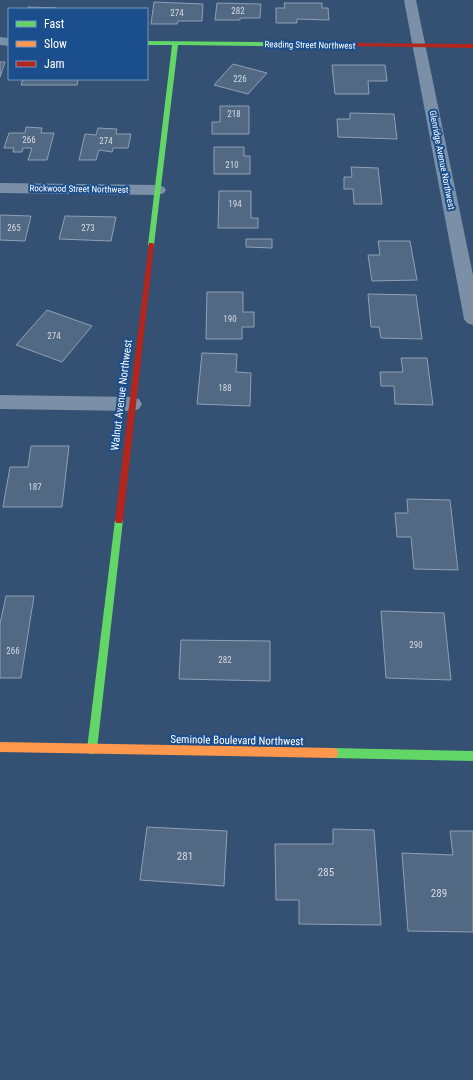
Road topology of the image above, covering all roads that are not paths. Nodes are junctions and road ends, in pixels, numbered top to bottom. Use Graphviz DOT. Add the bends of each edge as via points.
graph roads {
  1 [pos="410,0"];
  2 [pos="148,43"];
  3 [pos="175,43"];
  4 [pos="419,46"];
  5 [pos="473,46"];
  6 [pos="0,188"];
  7 [pos="158,190"];
  8 [pos="473,319"];
  9 [pos="0,402"];
  10 [pos="132,404"];
  11 [pos="0,747"];
  12 [pos="92,749"];
  13 [pos="473,756"];
  1 -- 4 [label="street, Glenridge Avenue Northwest"];
  2 -- 3 [label="street, Reading Street Northwest"];
  3 -- 4 [label="street, Reading Street Northwest"];
  3 -- 7 [label="street, Walnut Avenue Northwest"];
  4 -- 5 [label="street, Reading Street Northwest"];
  4 -- 8 [label="street, Glenridge Avenue Northwest"];
  6 -- 7 [label="street, Rockwood Street Northwest"];
  7 -- 10 [label="street, Walnut Avenue Northwest"];
  9 -- 10 [label="street"];
  10 -- 12 [label="street, Walnut Avenue Northwest"];
  11 -- 12 [label="street, Seminole Boulevard Northwest"];
  12 -- 13 [label="street, Seminole Boulevard Northwest"];
}
